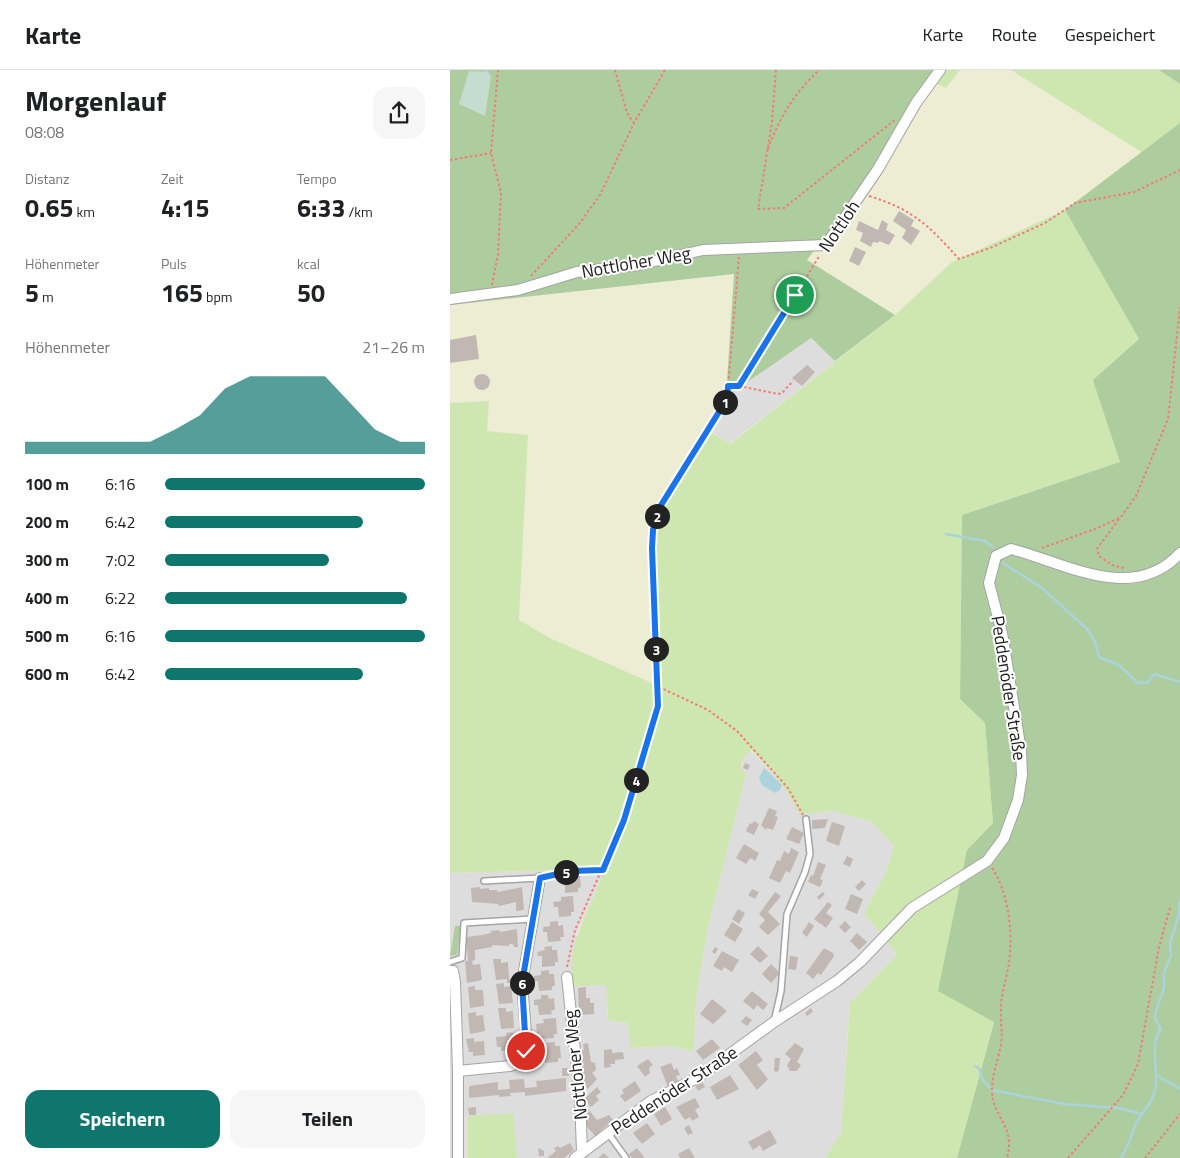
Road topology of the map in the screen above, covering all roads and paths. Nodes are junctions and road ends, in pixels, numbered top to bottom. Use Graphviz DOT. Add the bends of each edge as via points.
graph roads {
  1 [pos="498,70"];
  2 [pos="615,70"];
  3 [pos="665,70"];
  4 [pos="776,70"];
  5 [pos="819,70"];
  6 [pos="940,70"];
  7 [pos="902,114"];
  8 [pos="634,123"];
  9 [pos="491,152"];
  10 [pos="766,154"];
  11 [pos="450,160"];
  12 [pos="1180,170"];
  13 [pos="861,194"];
  14 [pos="826,245"];
  15 [pos="739,247"];
  16 [pos="530,277"];
  17 [pos="490,295"];
  18 [pos="450,299"];
  19 [pos="1180,307"];
  20 [pos="793,381"];
  21 [pos="728,386"];
  22 [pos="739,386"];
  23 [pos="1121,517"];
  24 [pos="1028,553"];
  25 [pos="1180,553"];
  26 [pos="1130,569"];
  27 [pos="659,687"];
  28 [pos="806,819"];
  29 [pos="987,861"];
  30 [pos="603,870"];
  31 [pos="540,878"];
  32 [pos="484,882"];
  33 [pos="1170,908"];
  34 [pos="532,919"];
  35 [pos="450,962"];
  36 [pos="450,971"];
  37 [pos="567,977"];
  38 [pos="774,1022"];
  39 [pos="458,1071"];
  40 [pos="1180,1114"];
  41 [pos="608,1133"];
  42 [pos="578,1155"];
  43 [pos="458,1158"];
  44 [pos="626,1158"];
  45 [pos="1007,1158"];
  46 [pos="1068,1158"];
  47 [pos="1145,1158"];
  1 -- 9 [label="path"];
  2 -- 8 [label="path" via="627,113"];
  3 -- 8 [label="path"];
  4 -- 10 [label="path"];
  5 -- 10 [label="path" via="800,88 778,122"];
  6 -- 13 [label="street, Nottloh" via="916,102"];
  7 -- 10 [label="path" via="784,208 758,209"];
  8 -- 16 [label="path" via="600,196"];
  9 -- 11 [label="path"];
  9 -- 17 [label="path" via="501,193 498,254"];
  12 -- 13 [label="path" via="1134,192 1074,203 1045,224 959,258 918,217"];
  13 -- 14 [label="street, Nottloh"];
  14 -- 15 [label="street, Nottloher Weg"];
  14 -- 22 [label="path, Nottloh"];
  15 -- 17 [label="street, Nottloher Weg" via="577,272"];
  15 -- 21 [label="path"];
  17 -- 18 [label="street, Nottloher Weg"];
  19 -- 23 [label="path" via="1168,419 1136,496"];
  20 -- 22 [label="path" via="778,394"];
  21 -- 22 [label="path"];
  21 -- 27 [label="path" via="727,399 658,510 653,530 653,598"];
  23 -- 24 [label="path"];
  23 -- 26 [label="path" via="1098,549 1099,556 1112,565"];
  24 -- 25 [label="street, Peddenöder Straße" via="1085,574 1111,578 1136,577 1150,572 1166,565"];
  24 -- 29 [label="street, Peddenöder Straße" via="1011,549 996,556 989,583 1002,633 1022,775 1018,800 1004,838"];
  27 -- 28 [label="path" via="708,710 737,731 788,788"];
  27 -- 30 [label="path" via="658,706 627,810"];
  28 -- 38 [label="lane" via="810,854 806,872 787,914 781,991"];
  29 -- 38 [label="street, Peddenöder Straße" via="912,908 848,972"];
  29 -- 45 [label="path" via="1000,881 1010,934 1009,964 1001,1008 1003,1032 992,1090 993,1100 1008,1130"];
  30 -- 31 [label="path" via="571,871"];
  30 -- 37 [label="path" via="571,944"];
  31 -- 32 [label="lane"];
  31 -- 34 [label="street"];
  33 -- 46 [label="path" via="1159,947 1138,1064 1123,1095"];
  34 -- 35 [label="lane" via="464,923 462,958"];
  34 -- 39 [label="street" via="522,983 527,1046 522,1062"];
  36 -- 39 [label="street" via="453,971 455,982"];
  37 -- 42 [label="street, Nottloher Weg" via="580,1096"];
  38 -- 41 [label="street, Peddenöder Straße" via="697,1078 651,1101"];
  39 -- 43 [label="street"];
  40 -- 47 [label="path"];
  41 -- 42 [label="street, Peddenöder Straße"];
  41 -- 44 [label="lane"];
}
